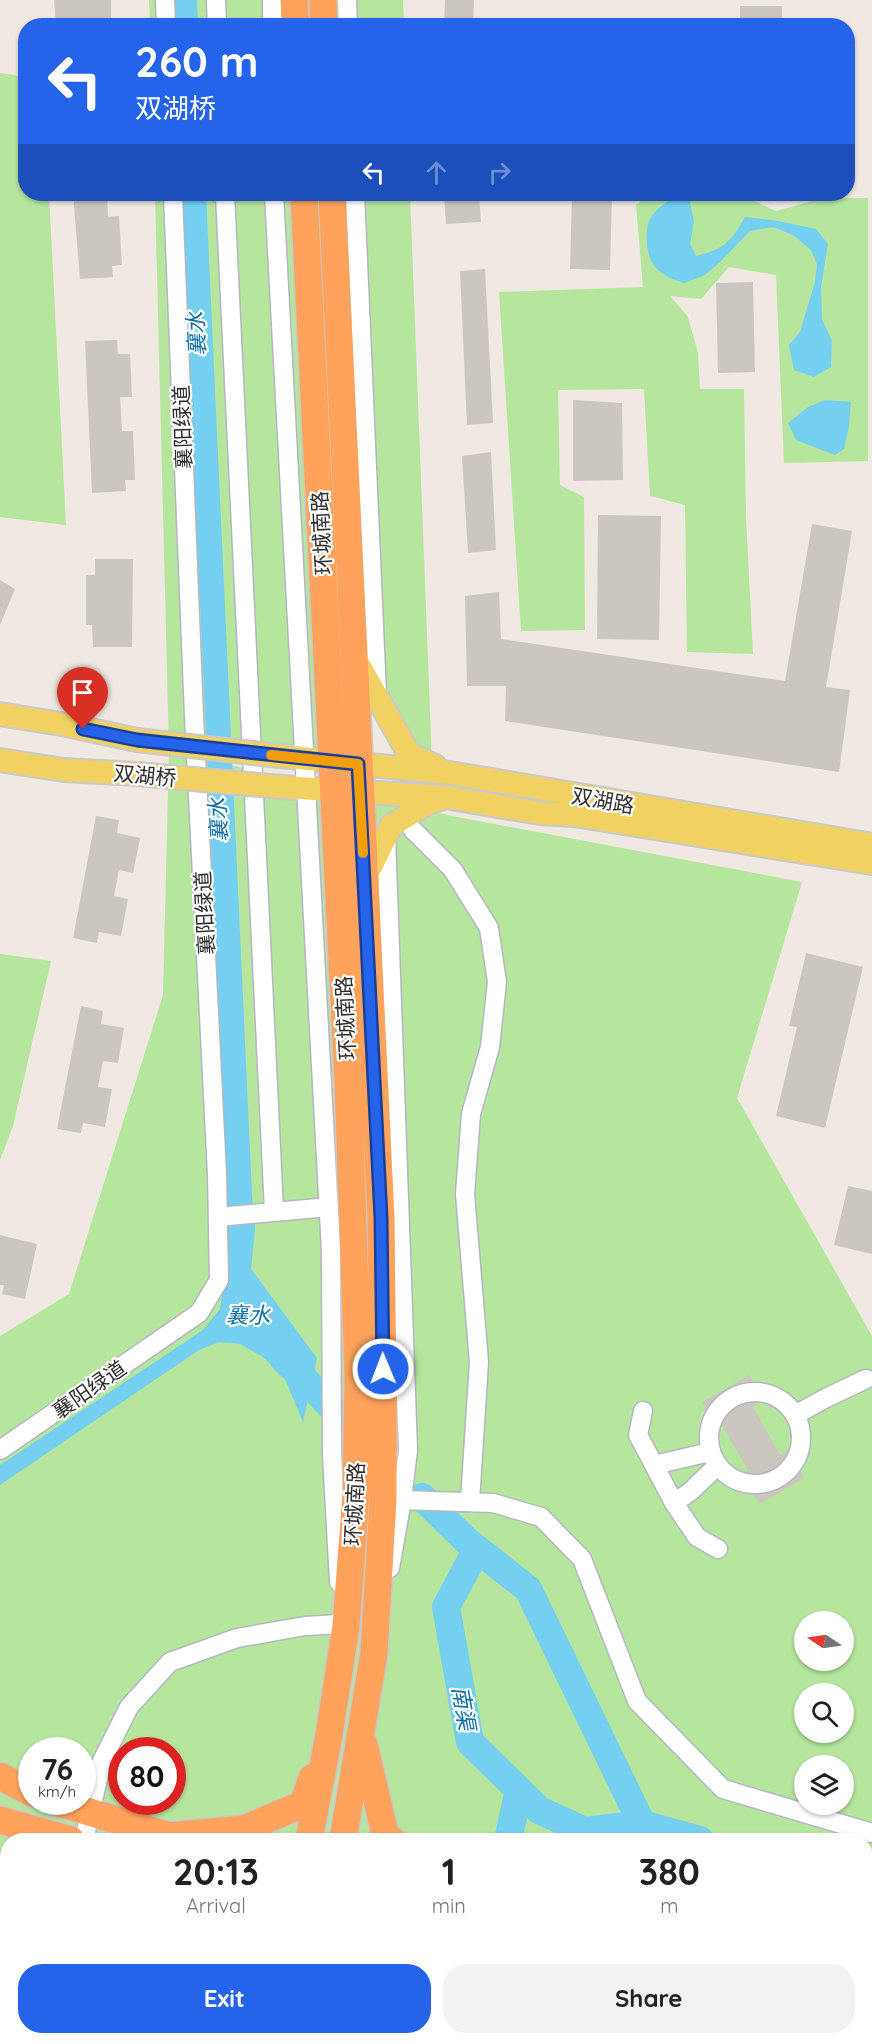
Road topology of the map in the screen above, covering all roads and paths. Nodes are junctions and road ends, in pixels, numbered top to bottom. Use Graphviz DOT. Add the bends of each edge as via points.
graph roads {
  1 [pos="165,0"];
  2 [pos="216,0"];
  3 [pos="272,0"];
  4 [pos="294,0"];
  5 [pos="323,0"];
  6 [pos="346,0"];
  7 [pos="166,18"];
  8 [pos="217,18"];
  9 [pos="272,18"];
  10 [pos="295,18"];
  11 [pos="324,18"];
  12 [pos="347,18"];
  13 [pos="173,201"];
  14 [pos="225,201"];
  15 [pos="274,201"];
  16 [pos="305,201"];
  17 [pos="332,201"];
  18 [pos="355,201"];
  19 [pos="353,654"];
  20 [pos="377,697"];
  21 [pos="0,714"];
  22 [pos="303,758"];
  23 [pos="0,760"];
  24 [pos="346,763"];
  25 [pos="450,773"];
  26 [pos="306,789"];
  27 [pos="347,792"];
  28 [pos="445,798"];
  29 [pos="413,830"];
  30 [pos="386,837"];
  31 [pos="872,845"];
  32 [pos="872,863"];
  33 [pos="364,882"];
  34 [pos="329,1207"];
  35 [pos="270,1212"];
  36 [pos="218,1216"];
  37 [pos="866,1379"];
  38 [pos="643,1411"];
  39 [pos="795,1415"];
  40 [pos="0,1450"];
  41 [pos="714,1458"];
  42 [pos="654,1465"];
  43 [pos="392,1500"];
  44 [pos="470,1501"];
  45 [pos="674,1503"];
  46 [pos="718,1549"];
  47 [pos="342,1637"];
  48 [pos="329,1735"];
  49 [pos="361,1735"];
  50 [pos="0,1776"];
  51 [pos="0,1785"];
  52 [pos="18,1786"];
  53 [pos="96,1786"];
  54 [pos="18,1790"];
  55 [pos="96,1814"];
  56 [pos="89,1815"];
  57 [pos="6,1823"];
  58 [pos="44,1833"];
  59 [pos="86,1833"];
  60 [pos="159,1833"];
  61 [pos="214,1833"];
  62 [pos="310,1833"];
  63 [pos="344,1833"];
  64 [pos="385,1833"];
  65 [pos="872,1833"];
  1 -- 7 [label="street"];
  2 -- 8 [label="street"];
  3 -- 9 [label="street"];
  4 -- 10 [label="highway"];
  5 -- 11 [label="highway"];
  6 -- 12 [label="street"];
  13 -- 36 [label="street, 襄阳绿道"];
  14 -- 35 [label="street"];
  15 -- 22 [label="street"];
  16 -- 24 [label="highway, 环城南路"];
  17 -- 19 [label="highway, 环城南路"];
  18 -- 20 [label="street"];
  19 -- 20 [label="main road"];
  19 -- 24 [label="highway, 环城南路"];
  20 -- 25 [label="main road" via="409,753"];
  21 -- 22 [label="main road, 双湖桥, bridge" via="137,740"];
  22 -- 24 [label="main road, 双湖桥"];
  22 -- 26 [label="street"];
  23 -- 26 [label="main road, 双湖桥, bridge" via="64,770"];
  24 -- 25 [label="main road, 双湖路"];
  24 -- 27 [label="highway, 环城南路"];
  25 -- 31 [label="main road, 双湖路"];
  26 -- 27 [label="main road, 双湖桥"];
  26 -- 34 [label="street"];
  27 -- 28 [label="main road, 双湖路"];
  27 -- 33 [label="highway, 环城南路"];
  27 -- 47 [label="highway, 环城南路" via="348,1081 358,1377 356,1494"];
  28 -- 30 [label="main road" via="429,802 391,826"];
  28 -- 32 [label="main road, 双湖路"];
  29 -- 44 [label="street" via="453,870 489,928 496,982 490,1047 471,1114 465,1194 479,1362"];
  30 -- 33 [label="main road"];
  30 -- 43 [label="street" via="408,1450"];
  33 -- 43 [label="highway, 环城南路" via="381,1218 383,1391"];
  34 -- 35 [label="street"];
  34 -- 47 [label="street" via="332,1454"];
  35 -- 36 [label="street"];
  36 -- 40 [label="street, 襄阳绿道" via="219,1280 200,1313"];
  37 -- 39 [label="street"];
  38 -- 42 [label="street" via="638,1435"];
  39 -- 41 [label="street" via="773,1395 744,1393 730,1399 711,1422 708,1437"];
  39 -- 41 [label="street" via="801,1445 796,1460 773,1480 742,1483 729,1476"];
  41 -- 42 [label="street"];
  41 -- 45 [label="street" via="691,1491"];
  42 -- 45 [label="street"];
  43 -- 44 [label="street"];
  43 -- 49 [label="highway, 环城南路"];
  44 -- 65 [label="street" via="493,1503 540,1517 582,1559 637,1701 723,1789"];
  45 -- 46 [label="street" via="697,1537"];
  47 -- 48 [label="highway, 环城南路"];
  47 -- 53 [label="street" via="305,1626 237,1638 170,1662 129,1707 102,1761"];
  48 -- 61 [label="highway" via="303,1804 244,1829"];
  48 -- 62 [label="highway, 环城南路"];
  49 -- 63 [label="highway, 环城南路"];
  49 -- 64 [label="highway"];
  50 -- 52 [label="highway"];
  51 -- 54 [label="highway"];
  55 -- 60 [label="highway"];
  56 -- 59 [label="street"];
  57 -- 58 [label="highway"];
}
